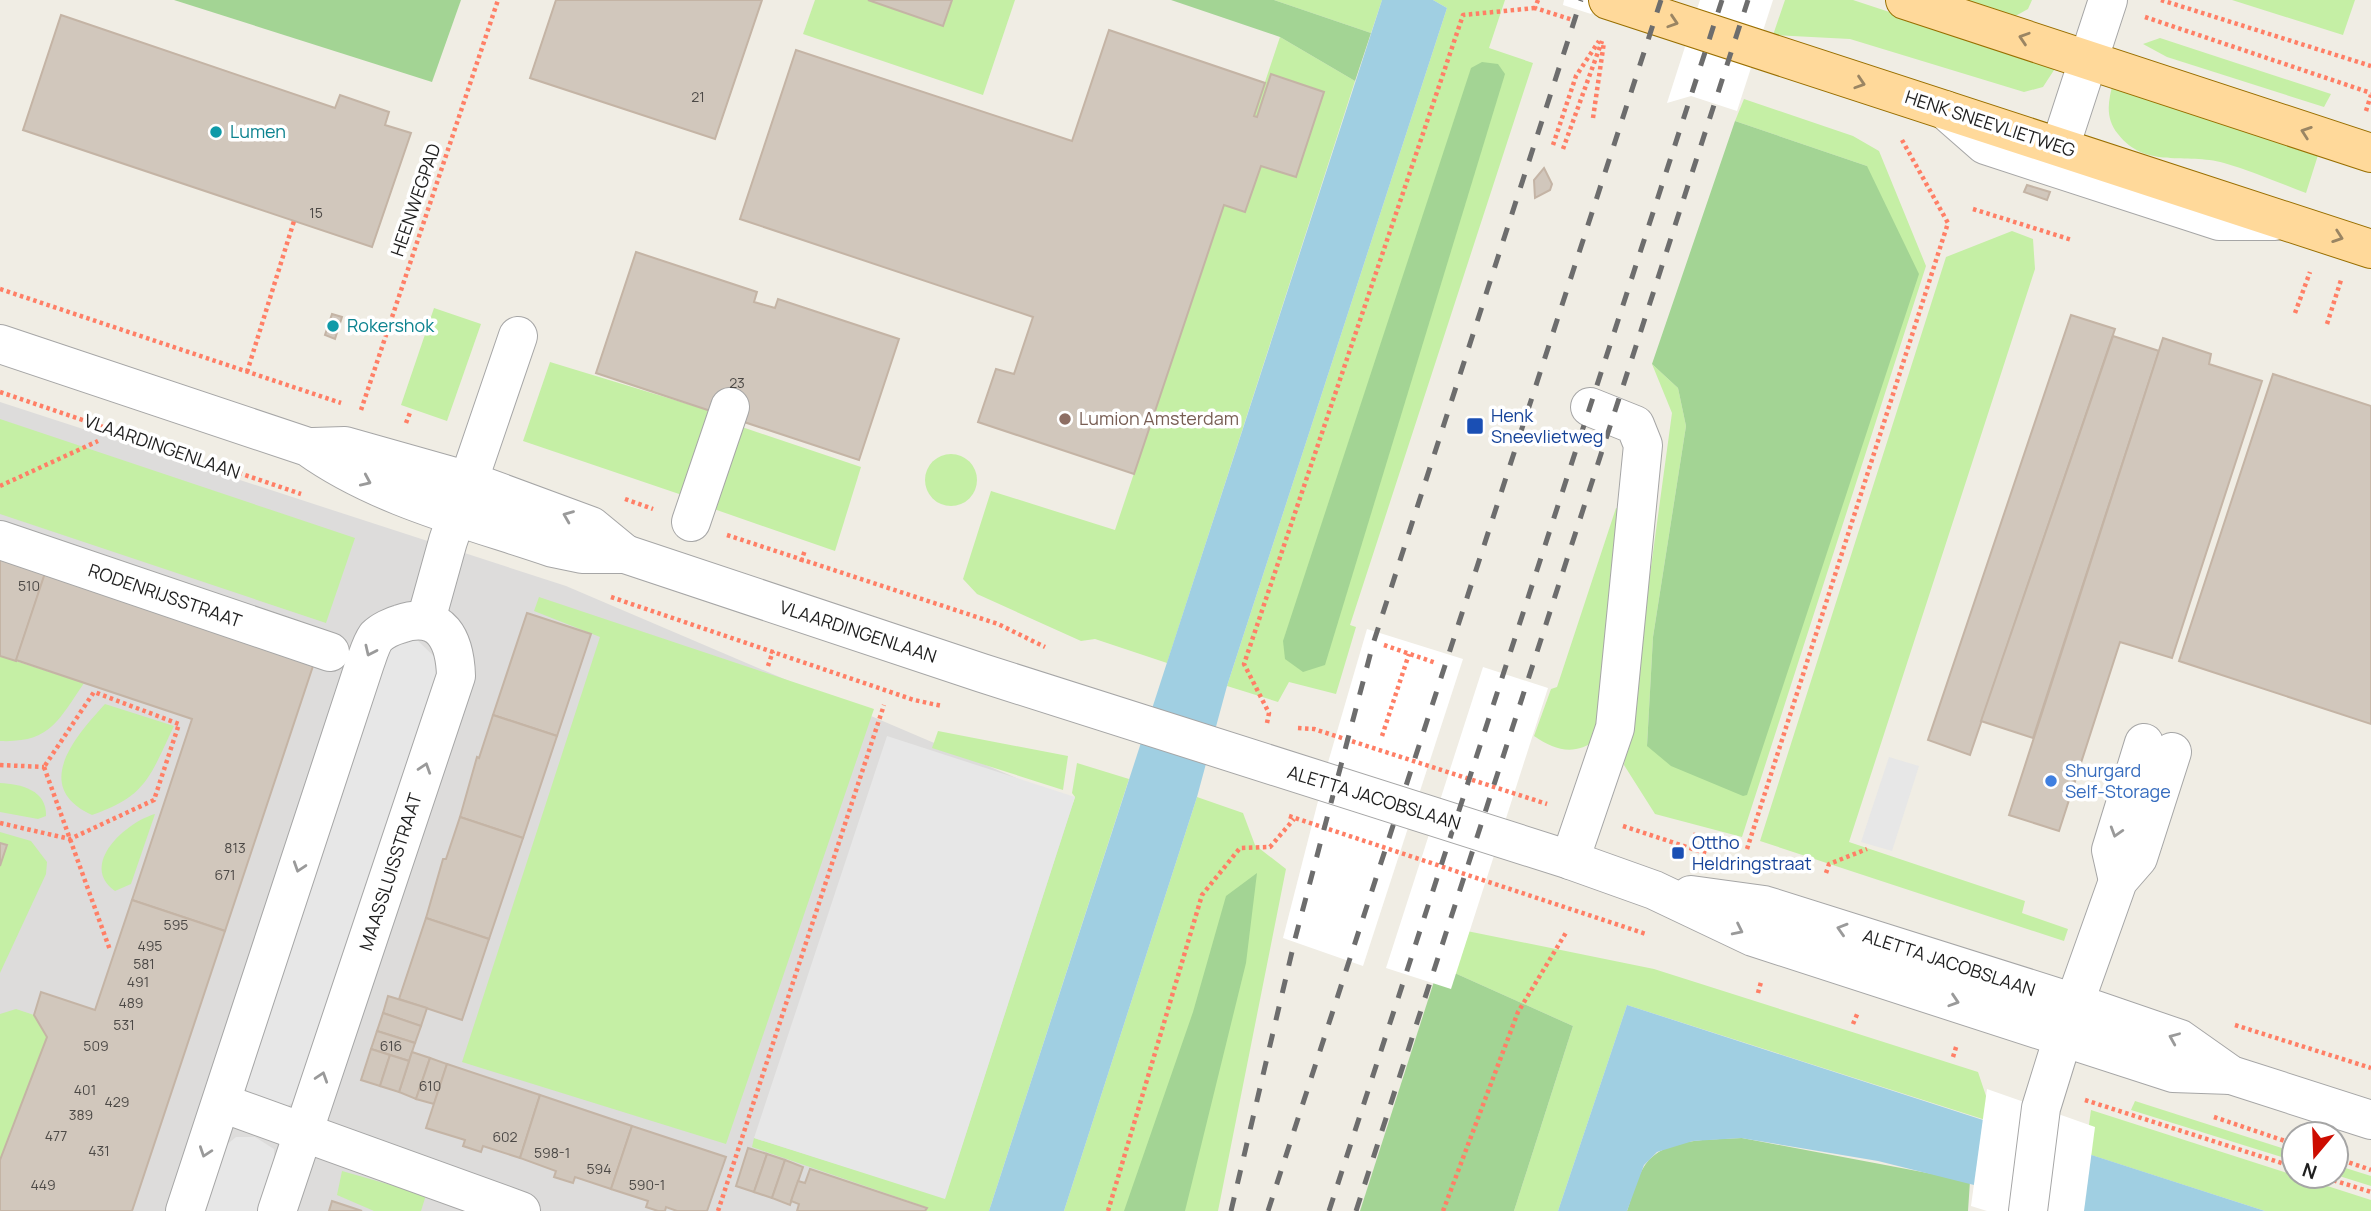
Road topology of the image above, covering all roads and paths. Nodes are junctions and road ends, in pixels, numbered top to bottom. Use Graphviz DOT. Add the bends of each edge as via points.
graph roads {
  1 [pos="498,0"];
  2 [pos="1538,0"];
  3 [pos="1905,0"];
  4 [pos="2161,0"];
  5 [pos="2108,2"];
  6 [pos="1535,8"];
  7 [pos="1598,18"];
  8 [pos="2090,59"];
  9 [pos="2371,66"];
  10 [pos="2371,93"];
  11 [pos="1945,110"];
  12 [pos="1593,118"];
  13 [pos="1899,135"];
  14 [pos="1553,145"];
  15 [pos="2060,147"];
  16 [pos="1563,149"];
  17 [pos="2371,153"];
  18 [pos="1973,209"];
  19 [pos="294,221"];
  20 [pos="2289,221"];
  21 [pos="2072,240"];
  22 [pos="2371,249"];
  23 [pos="518,336"];
  24 [pos="0,344"];
  25 [pos="247,372"];
  26 [pos="0,392"];
  27 [pos="730,407"];
  28 [pos="1590,407"];
  29 [pos="361,409"];
  30 [pos="98,441"];
  31 [pos="0,486"];
  32 [pos="311,497"];
  33 [pos="463,498"];
  34 [pos="691,522"];
  35 [pos="0,540"];
  36 [pos="426,620"];
  37 [pos="1384,645"];
  38 [pos="330,652"];
  39 [pos="1409,654"];
  40 [pos="1436,663"];
  41 [pos="884,705"];
  42 [pos="1093,707"];
  43 [pos="1382,736"];
  44 [pos="1260,744"];
  45 [pos="2158,748"];
  46 [pos="0,765"];
  47 [pos="44,767"];
  48 [pos="1294,819"];
  49 [pos="0,823"];
  50 [pos="1696,832"];
  51 [pos="70,839"];
  52 [pos="1747,849"];
  53 [pos="1867,849"];
  54 [pos="1691,857"];
  55 [pos="1570,860"];
  56 [pos="1826,873"];
  57 [pos="1567,931"];
  58 [pos="110,950"];
  59 [pos="2068,1021"];
  60 [pos="2044,1098"];
  61 [pos="222,1104"];
  62 [pos="2371,1121"];
  63 [pos="303,1134"];
  64 [pos="2280,1163"];
  65 [pos="2350,1163"];
  66 [pos="2371,1170"];
  67 [pos="2350,1185"];
  68 [pos="2371,1192"];
  69 [pos="185,1211"];
  70 [pos="277,1211"];
  71 [pos="521,1211"];
  72 [pos="718,1211"];
  73 [pos="1108,1211"];
  74 [pos="1443,1211"];
  75 [pos="2028,1211"];
  1 -- 29 [label="path, HEENWEGPAD"];
  2 -- 6 [label="path"];
  8 -- 3 [label="main road, one-way"];
  4 -- 9 [label="path"];
  5 -- 8 [label="street"];
  5 -- 10 [label="path"];
  6 -- 7 [label="path"];
  6 -- 44 [label="path" via="1463,15 1244,664 1269,713"];
  7 -- 11 [label="main road, HENK SNEEVLIETWEG, one-way"];
  7 -- 12 [label="path"];
  7 -- 14 [label="path"];
  7 -- 16 [label="path"];
  8 -- 15 [label="street"];
  17 -- 8 [label="main road, one-way"];
  11 -- 15 [label="main road, HENK SNEEVLIETWEG"];
  11 -- 20 [label="street" via="1985,145 2219,221"];
  13 -- 52 [label="path" via="1948,223"];
  15 -- 20 [label="main road, HENK SNEEVLIETWEG"];
  18 -- 21 [label="path"];
  19 -- 25 [label="path"];
  20 -- 22 [label="main road, HENK SNEEVLIETWEG, one-way"];
  23 -- 33 [label="street"];
  24 -- 33 [label="street, VLAARDINGENLAAN" via="308,447 337,468 384,489"];
  26 -- 32 [label="path, VLAARDINGENLAAN"];
  27 -- 34 [label="street"];
  28 -- 55 [label="street" via="1635,425 1643,445 1615,728"];
  30 -- 31 [label="path"];
  33 -- 36 [label="street"];
  33 -- 42 [label="street, VLAARDINGENLAAN" via="553,548 582,554 625,554"];
  35 -- 38 [label="street, RODENRIJSSTRAAT"];
  36 -- 61 [label="street, one-way" via="393,626 377,637 365,663"];
  63 -- 36 [label="street, MAASSLUISSTRAAT, one-way" via="456,676 450,639"];
  37 -- 39 [label="path"];
  39 -- 40 [label="path"];
  39 -- 43 [label="path"];
  41 -- 72 [label="path"];
  42 -- 44 [label="street, ALETTA JACOBSLAAN"];
  44 -- 55 [label="street, ALETTA JACOBSLAAN"];
  45 -- 59 [label="street" via="2110,850 2118,881"];
  46 -- 47 [label="path"];
  47 -- 51 [label="path"];
  47 -- 51 [label="path" via="94,692 179,724 154,800"];
  48 -- 73 [label="path" via="1270,847 1240,848 1202,895"];
  49 -- 51 [label="path"];
  50 -- 54 [label="path"];
  51 -- 58 [label="path"];
  53 -- 56 [label="path" via="1829,863"];
  55 -- 59 [label="street, ALETTA JACOBSLAAN" via="1654,890 1752,937"];
  57 -- 74 [label="path" via="1518,1012"];
  59 -- 60 [label="street"];
  59 -- 62 [label="street, ALETTA JACOBSLAAN" via="2172,1073 2231,1075"];
  60 -- 64 [label="path"];
  60 -- 75 [label="street"];
  61 -- 63 [label="street"];
  61 -- 69 [label="street, one-way"];
  63 -- 70 [label="street, MAASSLUISSTRAAT"];
  63 -- 71 [label="street"];
  65 -- 66 [label="path"];
  67 -- 68 [label="path"];
}
